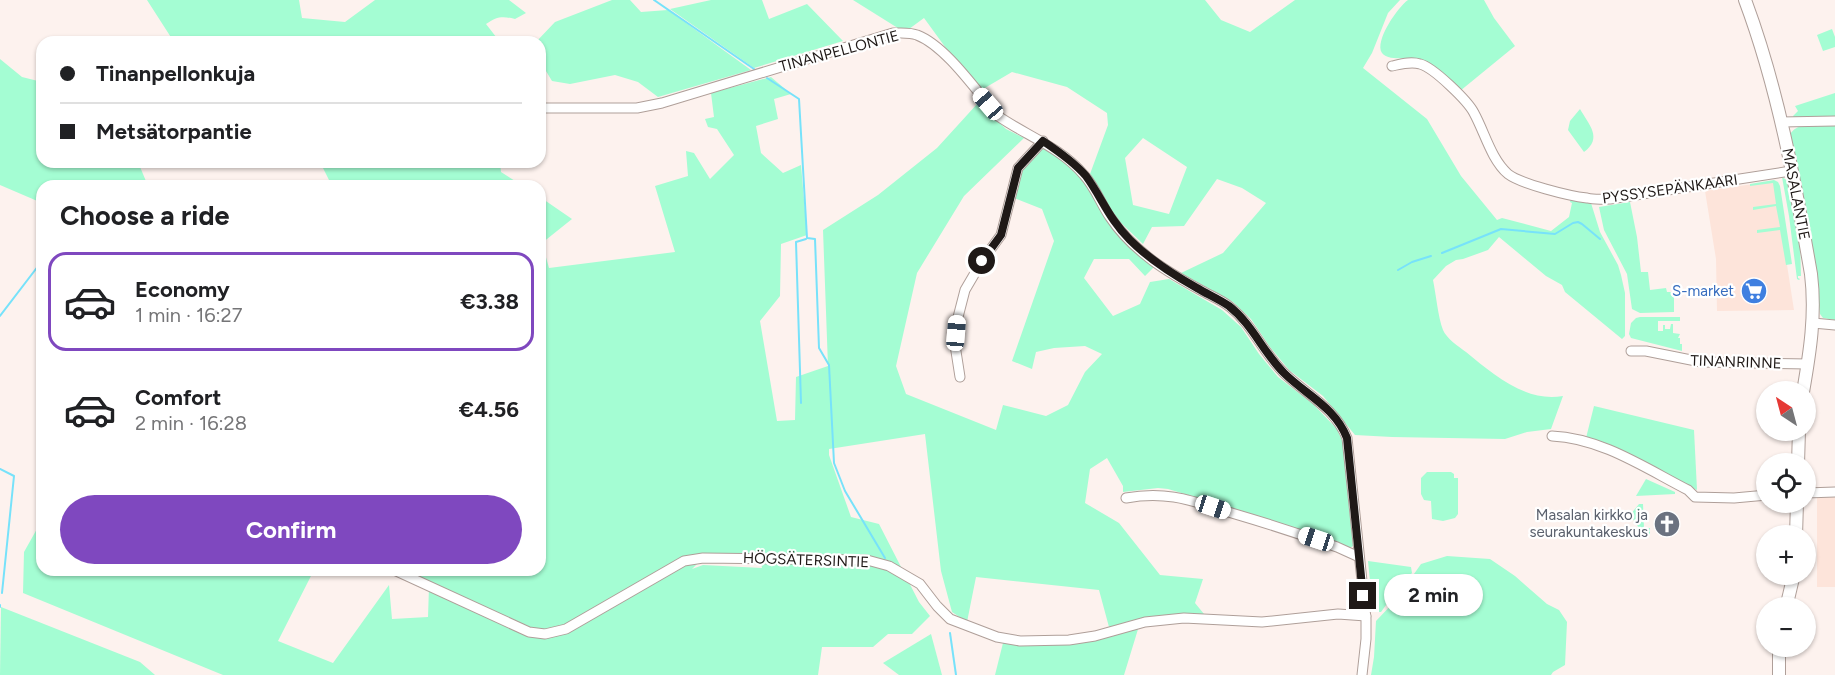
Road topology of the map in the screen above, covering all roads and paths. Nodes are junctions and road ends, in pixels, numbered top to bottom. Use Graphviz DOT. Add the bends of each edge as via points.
graph roads {
  1 [pos="1745,0"];
  2 [pos="1392,66"];
  3 [pos="546,108"];
  4 [pos="1835,121"];
  5 [pos="1781,122"];
  6 [pos="1043,141"];
  7 [pos="1791,171"];
  8 [pos="1813,323"];
  9 [pos="1835,325"];
  10 [pos="1630,351"];
  11 [pos="1808,364"];
  12 [pos="960,377"];
  13 [pos="1805,381"];
  14 [pos="1552,436"];
  15 [pos="1816,492"];
  16 [pos="1835,492"];
  17 [pos="1756,496"];
  18 [pos="1126,498"];
  19 [pos="1359,557"];
  20 [pos="407,576"];
  21 [pos="1366,616"];
  22 [pos="1779,657"];
  23 [pos="1362,675"];
  24 [pos="1779,675"];
  1 -- 5 [label="street, MASALANTIE"];
  2 -- 7 [label="street, PYSSYSEPÄNKAARI" via="1421,64 1431,71 1469,105 1508,173 1517,180 1553,190 1610,199"];
  3 -- 6 [label="street, TINANPELLONTIE" via="637,108 662,103 893,33 907,33 936,46 998,116"];
  4 -- 5 [label="street"];
  5 -- 7 [label="street, MASALANTIE"];
  6 -- 12 [label="street" via="1018,168 1001,235 965,290 955,345"];
  6 -- 19 [label="street, TINANPELLONTIE" via="1086,176 1111,219 1129,240 1164,269 1228,306 1247,323 1284,373 1318,400 1342,427 1347,438"];
  7 -- 8 [label="street, MASALANTIE" via="1811,274"];
  8 -- 9 [label="street"];
  8 -- 11 [label="street, MASALANTIE"];
  10 -- 11 [label="street, TINANRINNE" via="1701,362"];
  11 -- 13 [label="street, MASALANTIE"];
  14 -- 17 [label="street" via="1605,447 1688,490 1695,498"];
  15 -- 16 [label="street"];
  18 -- 19 [label="street" via="1147,494 1196,501"];
  19 -- 21 [label="street"];
  20 -- 21 [label="street, HÖGSÄTERSINTIE" via="529,632 545,634 566,629 684,561 703,558 867,560 889,566 920,584 950,619 997,637 1020,641 1069,640 1145,622 1184,618 1251,622 1338,614"];
  21 -- 23 [label="street"];
  22 -- 24 [label="street"];
}
